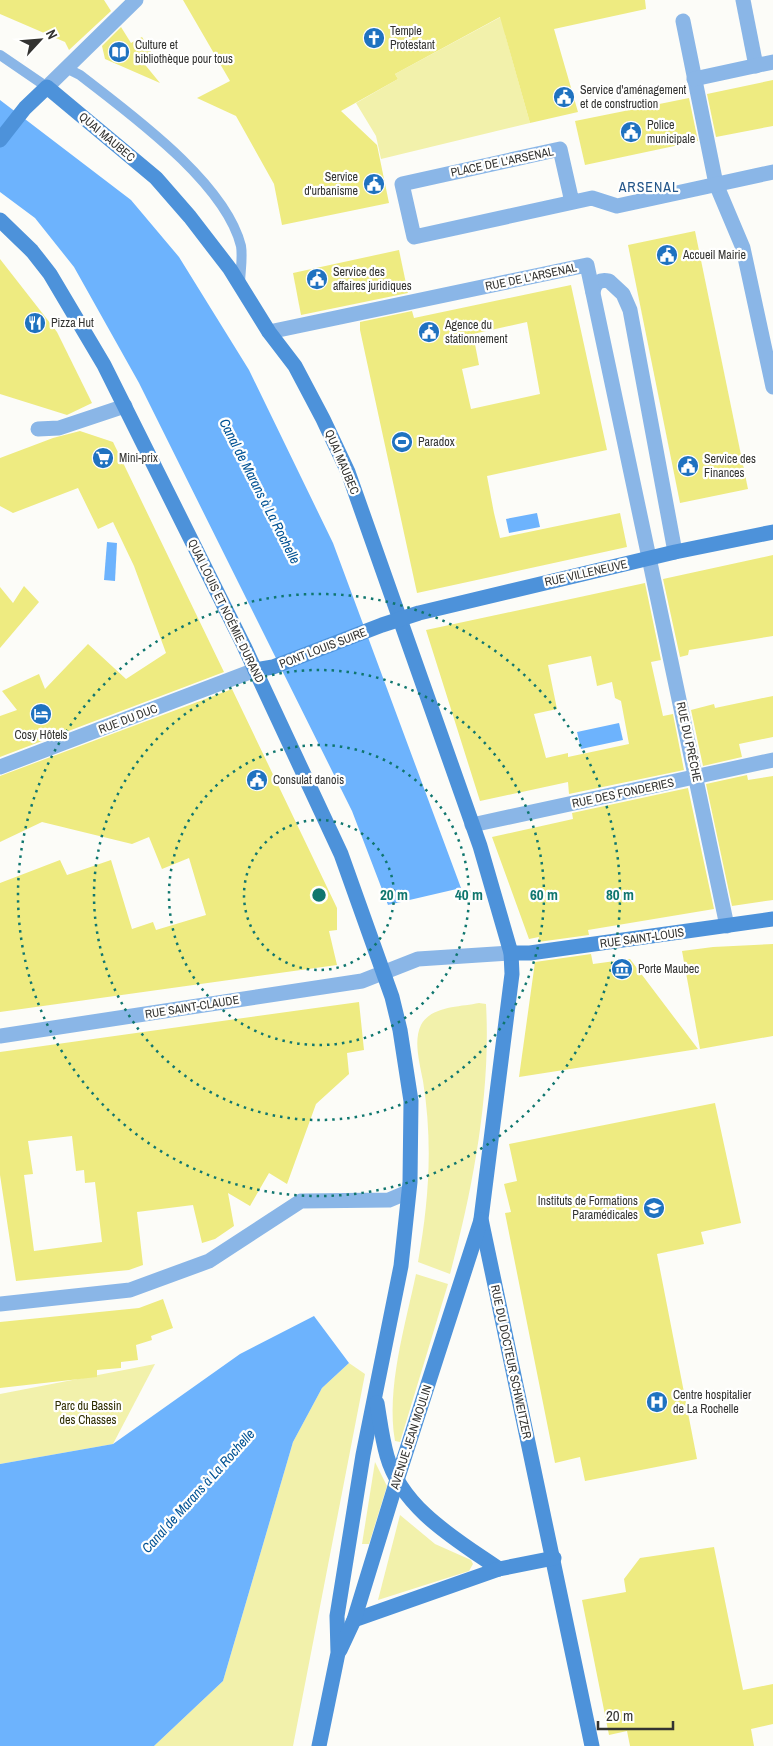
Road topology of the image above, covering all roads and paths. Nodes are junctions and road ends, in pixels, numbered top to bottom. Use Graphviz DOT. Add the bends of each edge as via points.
graph roads {
  1 [pos="136,0"];
  2 [pos="743,0"];
  3 [pos="683,21"];
  4 [pos="0,55"];
  5 [pos="773,62"];
  6 [pos="756,66"];
  7 [pos="66,68"];
  8 [pos="694,79"];
  9 [pos="47,87"];
  10 [pos="0,140"];
  11 [pos="773,172"];
  12 [pos="716,184"];
  13 [pos="572,202"];
  14 [pos="0,220"];
  15 [pos="240,286"];
  16 [pos="593,292"];
  17 [pos="268,332"];
  18 [pos="773,387"];
  19 [pos="125,406"];
  20 [pos="38,429"];
  21 [pos="773,532"];
  22 [pos="675,552"];
  23 [pos="651,558"];
  24 [pos="399,619"];
  25 [pos="372,629"];
  26 [pos="255,670"];
  27 [pos="773,760"];
  28 [pos="0,767"];
  29 [pos="696,777"];
  30 [pos="472,826"];
  31 [pos="773,919"];
  32 [pos="727,926"];
  33 [pos="511,953"];
  34 [pos="384,973"];
  35 [pos="512,974"];
  36 [pos="0,1036"];
  37 [pos="408,1192"];
  38 [pos="481,1219"];
  39 [pos="0,1304"];
  40 [pos="376,1397"];
  41 [pos="397,1480"];
  42 [pos="554,1558"];
  43 [pos="499,1568"];
  44 [pos="354,1620"];
  45 [pos="338,1653"];
  46 [pos="319,1746"];
  47 [pos="592,1746"];
  1 -- 7 [label="street"];
  2 -- 6 [label="street"];
  3 -- 8 [label="street"];
  4 -- 9 [label="lane, QUAI MAUBEC"];
  5 -- 6 [label="street"];
  6 -- 8 [label="street"];
  7 -- 9 [label="street"];
  7 -- 15 [label="lane" via="80,75 161,138 225,210 241,249"];
  8 -- 12 [label="street"];
  9 -- 10 [label="main road" via="25,108"];
  9 -- 15 [label="main road, QUAI MAUBEC" via="156,178 190,217"];
  11 -- 12 [label="street"];
  12 -- 13 [label="street" via="618,206 592,198"];
  12 -- 18 [label="street" via="743,248"];
  13 -- 13 [label="street, PLACE DE L'ARSENAL" via="560,150 402,184 414,237"];
  14 -- 19 [label="main road, QUAI LOUIS ET NOÉMIE DURAND" via="50,274"];
  15 -- 17 [label="main road, QUAI MAUBEC"];
  16 -- 17 [label="street, RUE DE L'ARSENAL" via="587,265"];
  16 -- 22 [label="street" via="599,281 614,283 630,310"];
  16 -- 23 [label="street, RUE DE L'ARSENAL"];
  17 -- 24 [label="main road, QUAI MAUBEC" via="295,366 344,463"];
  19 -- 20 [label="street" via="59,428"];
  19 -- 26 [label="main road, QUAI LOUIS ET NOÉMIE DURAND"];
  21 -- 22 [label="main road, RUE VILLENEUVE"];
  22 -- 23 [label="main road, RUE VILLENEUVE"];
  23 -- 24 [label="main road, RUE VILLENEUVE"];
  23 -- 29 [label="street, RUE DU PRÊCHE"];
  24 -- 25 [label="main road, RUE VILLENEUVE"];
  24 -- 30 [label="main road, QUAI MAUBEC"];
  25 -- 26 [label="main road, PONT LOUIS SUIRE" via="274,667"];
  26 -- 28 [label="street, RUE DU DUC"];
  26 -- 34 [label="main road, QUAI LOUIS ET NOÉMIE DURAND" via="341,854"];
  27 -- 29 [label="street, RUE DES FONDERIES"];
  29 -- 30 [label="street, RUE DES FONDERIES"];
  29 -- 32 [label="street, RUE DU PRÊCHE"];
  30 -- 33 [label="main road, QUAI MAUBEC"];
  31 -- 32 [label="main road, RUE SAINT-LOUIS"];
  32 -- 33 [label="main road, RUE SAINT-LOUIS"];
  33 -- 34 [label="street, RUE SAINT-CLAUDE" via="418,959"];
  33 -- 35 [label="main road, QUAI MAUBEC"];
  34 -- 36 [label="street, RUE SAINT-CLAUDE" via="362,981"];
  34 -- 37 [label="main road, QUAI LOUIS ET NOÉMIE DURAND" via="400,1030 411,1101"];
  35 -- 38 [label="main road, RUE DU DOCTEUR SCHWEITZER"];
  37 -- 39 [label="street" via="389,1200 301,1201 209,1261 130,1290"];
  37 -- 40 [label="main road, AVENUE JEAN MOULIN" via="401,1266"];
  38 -- 41 [label="main road, AVENUE JEAN MOULIN"];
  38 -- 42 [label="main road, RUE DU DOCTEUR SCHWEITZER"];
  40 -- 41 [label="main road" via="387,1456"];
  40 -- 45 [label="main road, AVENUE JEAN MOULIN" via="363,1455 337,1616"];
  41 -- 43 [label="main road" via="438,1528"];
  41 -- 44 [label="main road, AVENUE JEAN MOULIN"];
  42 -- 43 [label="main road"];
  42 -- 47 [label="main road, RUE DU DOCTEUR SCHWEITZER"];
  43 -- 44 [label="main road"];
  44 -- 45 [label="main road, AVENUE JEAN MOULIN"];
  45 -- 46 [label="main road, AVENUE JEAN MOULIN"];
}
